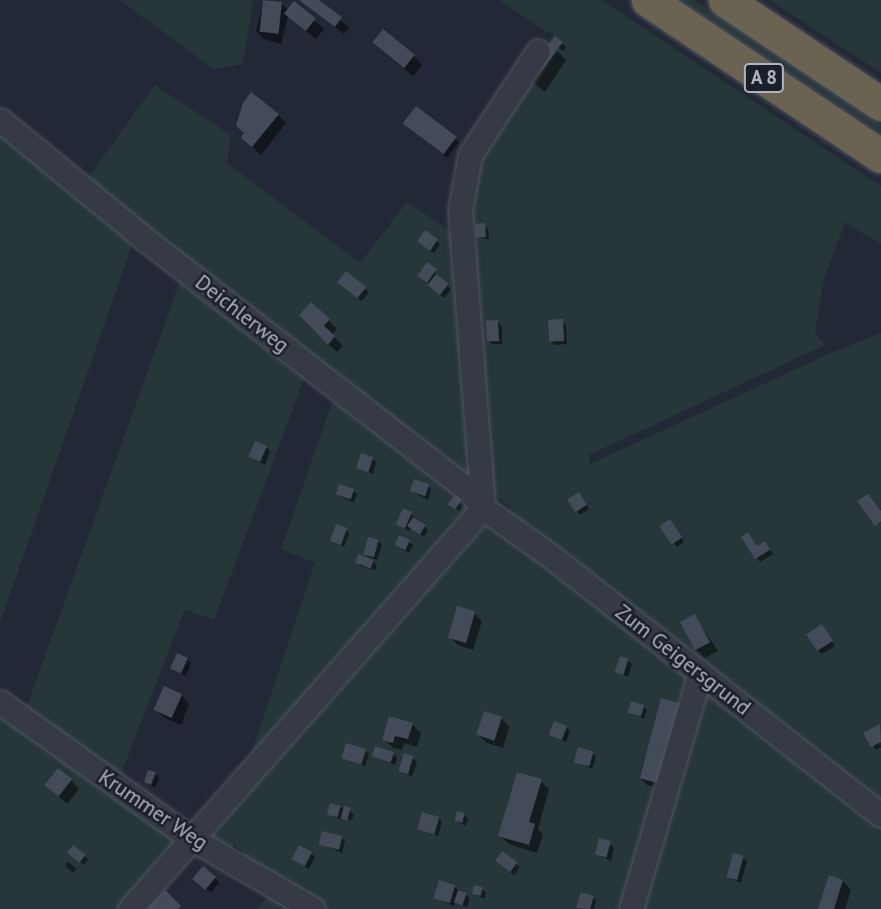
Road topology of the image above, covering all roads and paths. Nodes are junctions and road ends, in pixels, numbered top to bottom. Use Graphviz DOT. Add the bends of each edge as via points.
graph roads {
  1 [pos="648,0"];
  2 [pos="725,0"];
  3 [pos="538,51"];
  4 [pos="881,104"];
  5 [pos="0,120"];
  6 [pos="881,156"];
  7 [pos="483,508"];
  8 [pos="700,673"];
  9 [pos="0,702"];
  10 [pos="881,815"];
  11 [pos="191,838"];
  12 [pos="130,909"];
  13 [pos="313,909"];
  14 [pos="631,909"];
  1 -- 6 [label="highway, A 8"];
  2 -- 4 [label="highway, A 8"];
  3 -- 7 [label="lane" via="470,155 461,199"];
  5 -- 7 [label="lane, Deichlerweg" via="146,240 467,489"];
  7 -- 8 [label="lane, Zum Geigersgrund"];
  7 -- 11 [label="lane"];
  8 -- 10 [label="lane, Zum Geigersgrund"];
  8 -- 14 [label="lane"];
  9 -- 11 [label="lane, Krummer Weg"];
  11 -- 12 [label="lane"];
  11 -- 13 [label="lane, Krummer Weg"];
}
